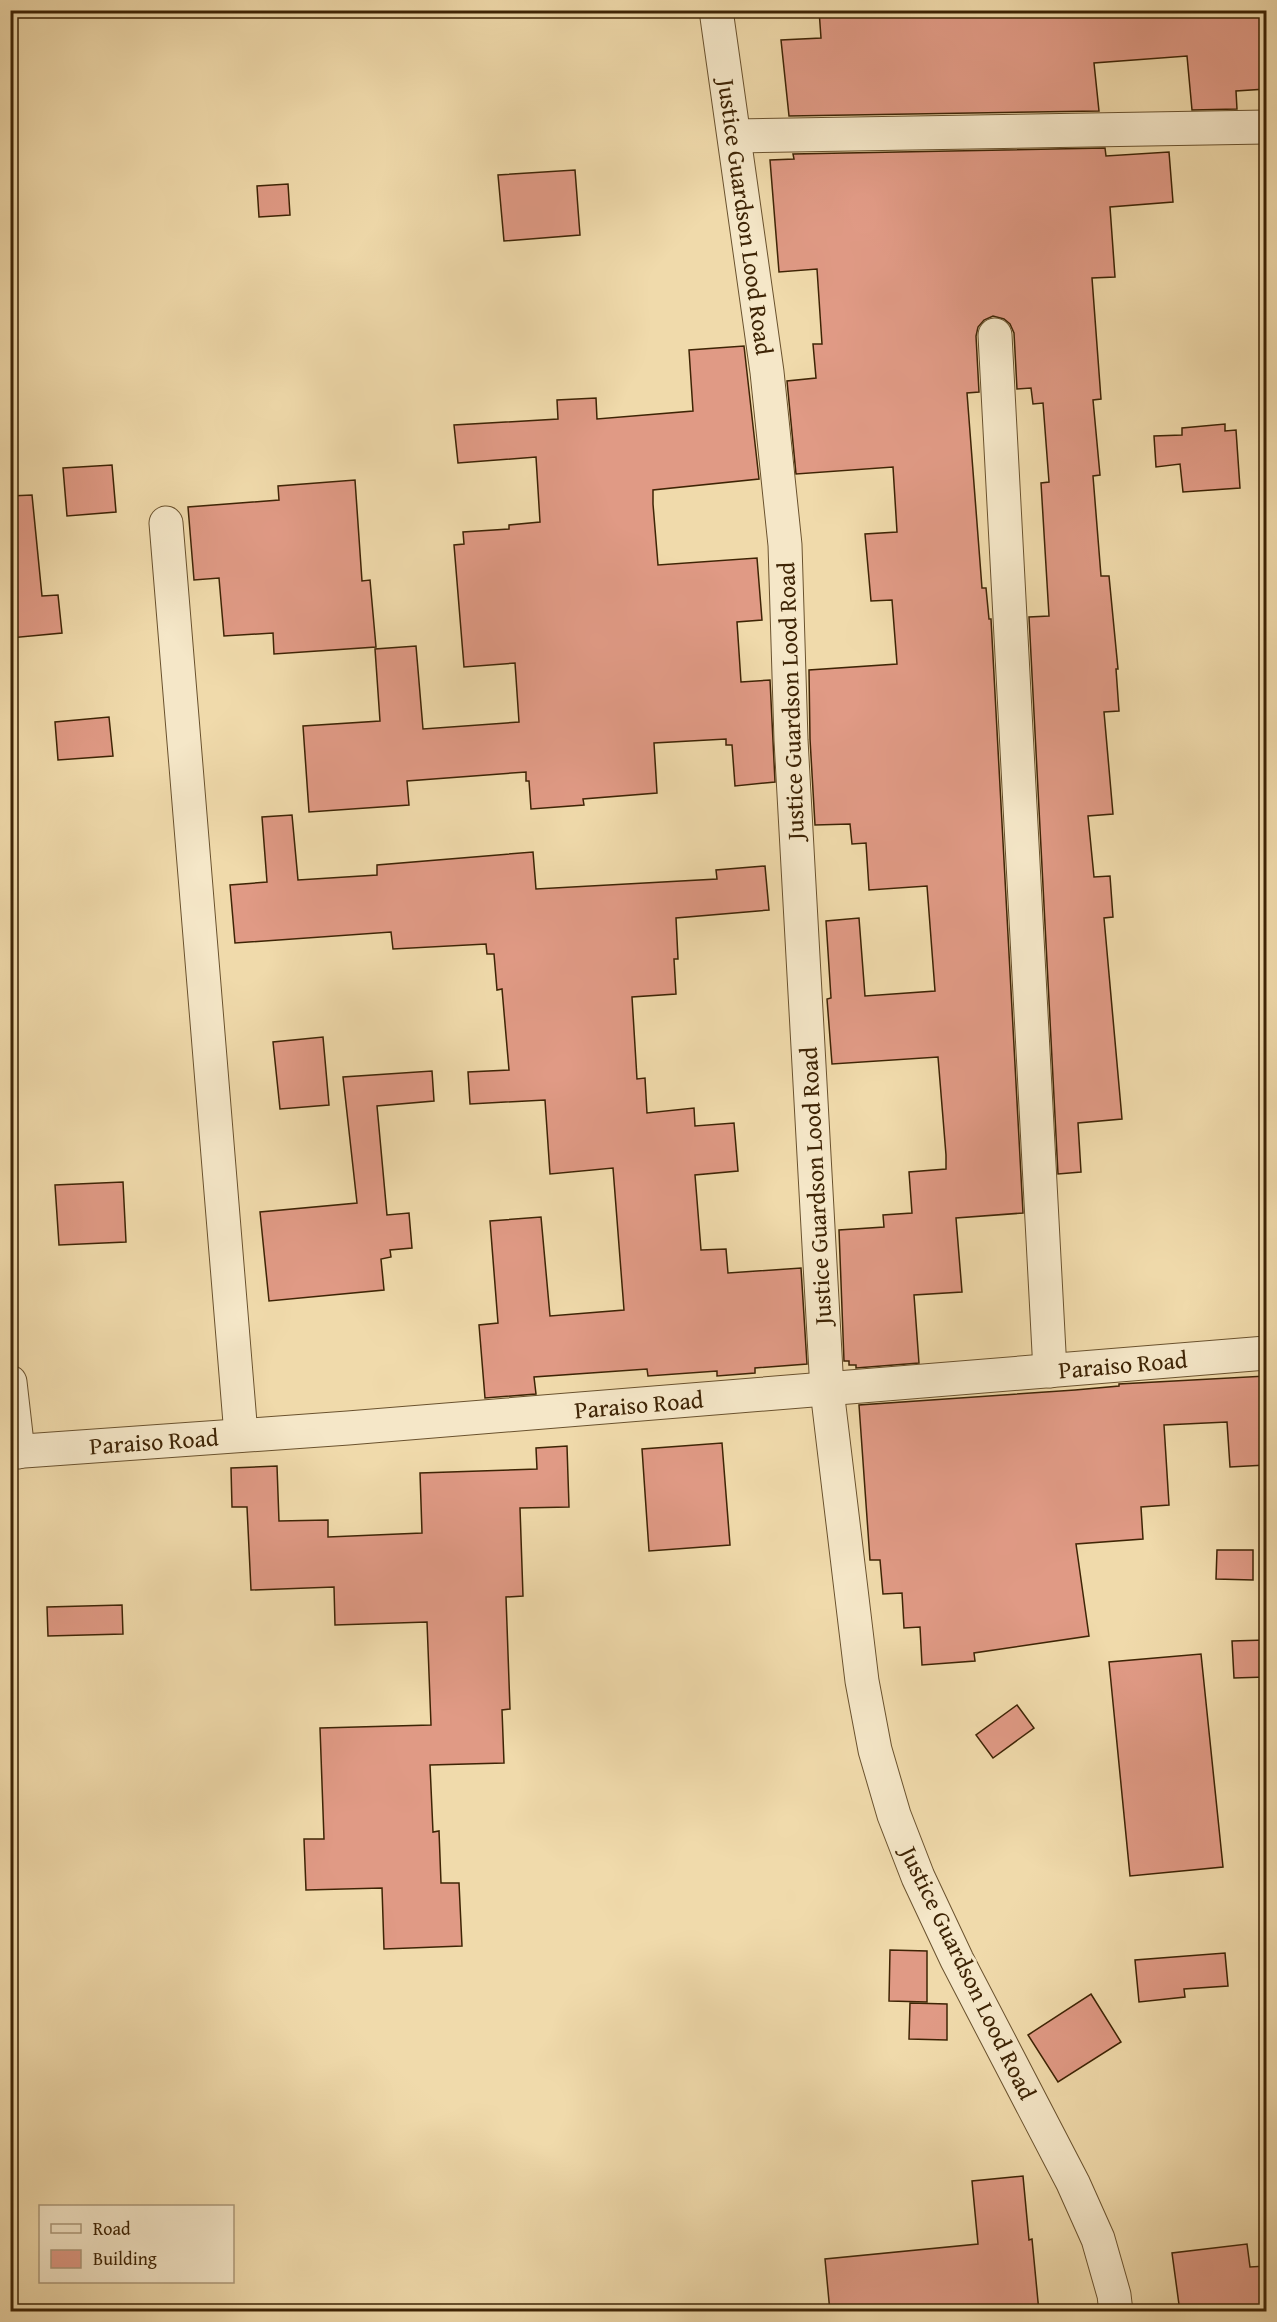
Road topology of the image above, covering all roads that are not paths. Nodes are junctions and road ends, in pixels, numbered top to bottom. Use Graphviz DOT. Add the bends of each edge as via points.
graph roads {
  1 [pos="716,10"];
  2 [pos="1266,127"];
  3 [pos="735,136"];
  4 [pos="994,335"];
  5 [pos="166,523"];
  6 [pos="1266,1353"];
  7 [pos="1050,1371"];
  8 [pos="10,1382"];
  9 [pos="827,1390"];
  10 [pos="241,1436"];
  11 [pos="14,1452"];
  12 [pos="1116,2312"];
  1 -- 3 [label="street, Justice Guardson Lood Road"];
  2 -- 3 [label="street"];
  3 -- 9 [label="street, Justice Guardson Lood Road" via="767,372 785,545 791,740"];
  4 -- 7 [label="street"];
  5 -- 10 [label="street"];
  6 -- 7 [label="street, Paraiso Road"];
  7 -- 9 [label="street, Paraiso Road"];
  8 -- 11 [label="street"];
  9 -- 10 [label="street, Paraiso Road"];
  9 -- 12 [label="street, Justice Guardson Lood Road" via="862,1681 875,1750 894,1815 957,1960 1073,2183 1098,2239"];
  10 -- 11 [label="street, Paraiso Road"];
}
